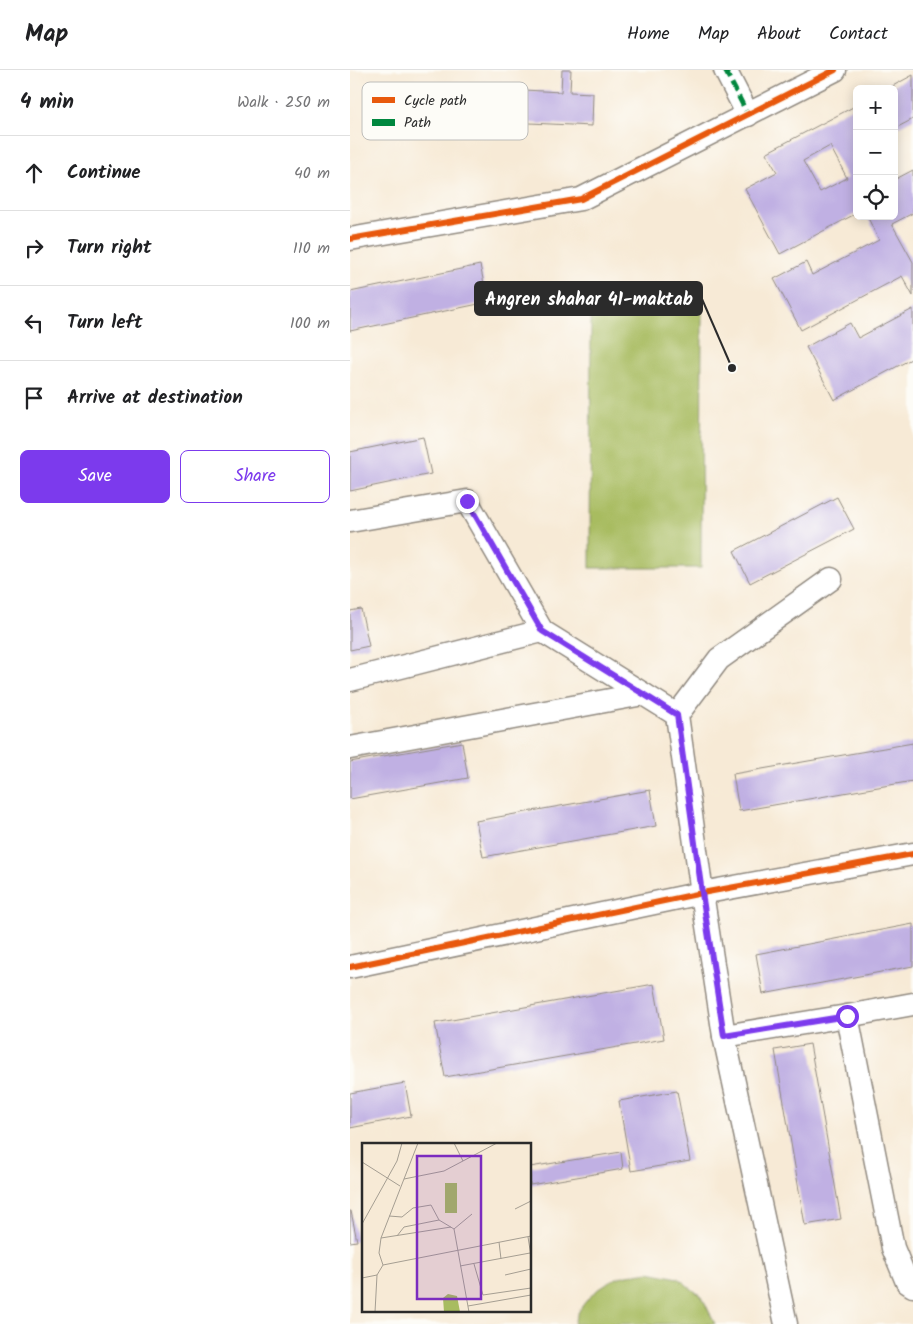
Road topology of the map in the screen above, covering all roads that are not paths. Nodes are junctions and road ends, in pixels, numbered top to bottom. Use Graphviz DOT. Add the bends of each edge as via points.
graph roads {
  1 [pos="725,70"];
  2 [pos="835,70"];
  3 [pos="748,115"];
  4 [pos="350,239"];
  5 [pos="350,521"];
  6 [pos="831,579"];
  7 [pos="542,631"];
  8 [pos="350,680"];
  9 [pos="643,694"];
  10 [pos="677,715"];
  11 [pos="350,748"];
  12 [pos="913,854"];
  13 [pos="702,893"];
  14 [pos="350,967"];
  15 [pos="913,1004"];
  16 [pos="847,1016"];
  17 [pos="724,1036"];
  18 [pos="913,1286"];
  19 [pos="786,1324"];
  1 -- 3 [label="street"];
  2 -- 3 [label="street"];
  3 -- 4 [label="street" via="581,199"];
  5 -- 7 [label="street" via="467,501"];
  6 -- 10 [label="street" via="719,659"];
  7 -- 8 [label="street"];
  7 -- 9 [label="street"];
  9 -- 10 [label="street"];
  9 -- 11 [label="street"];
  10 -- 13 [label="street"];
  12 -- 13 [label="street"];
  13 -- 14 [label="street"];
  13 -- 17 [label="street"];
  15 -- 16 [label="street"];
  16 -- 17 [label="street"];
  16 -- 18 [label="street" via="893,1248 907,1282"];
  17 -- 19 [label="street"];
}
